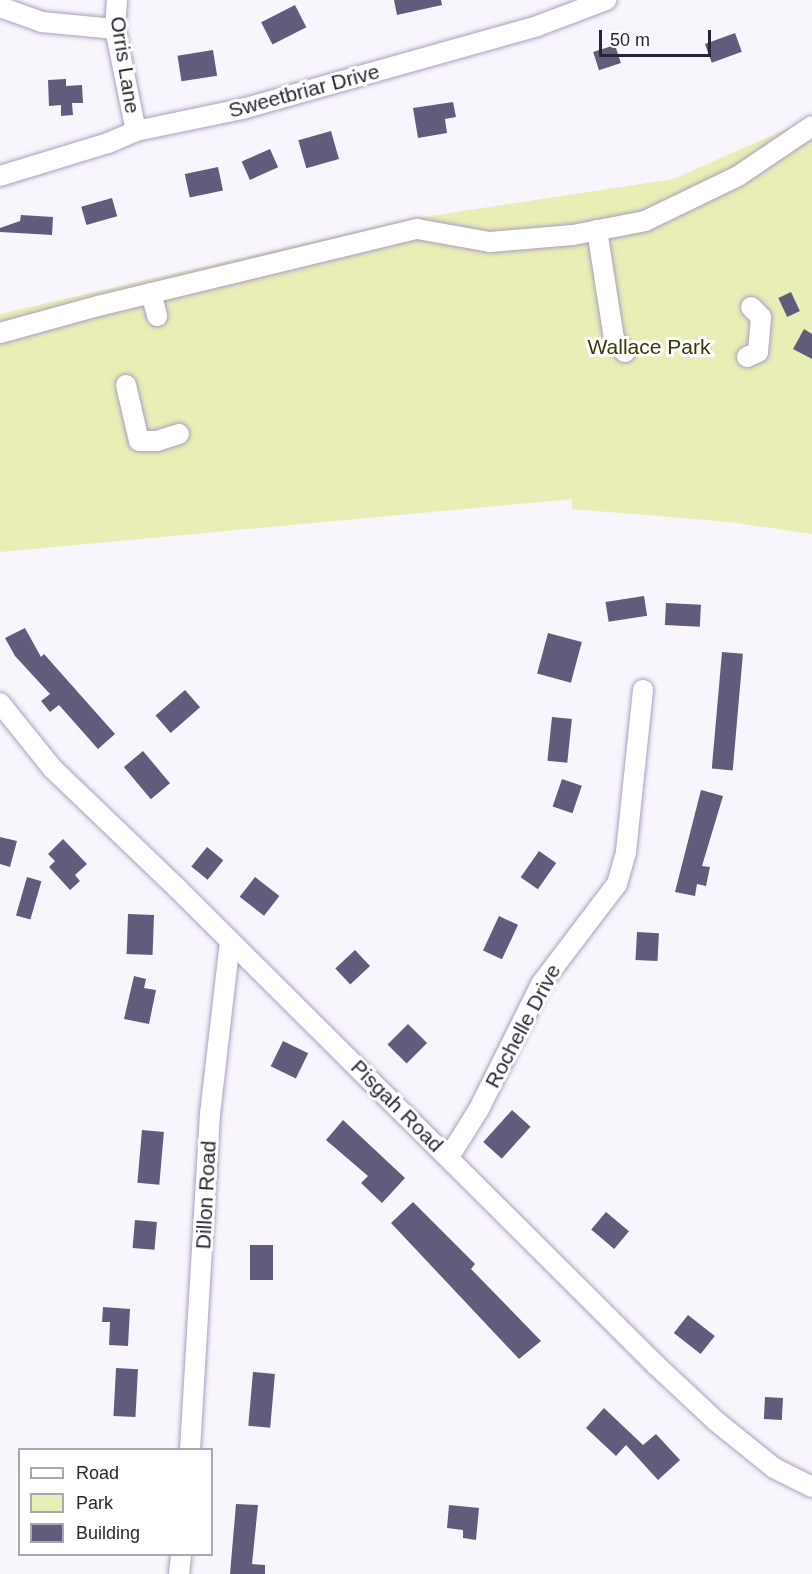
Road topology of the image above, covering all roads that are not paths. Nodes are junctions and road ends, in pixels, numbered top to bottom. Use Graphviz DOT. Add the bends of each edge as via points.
graph roads {
  1 [pos="117,0"];
  2 [pos="606,0"];
  3 [pos="0,8"];
  4 [pos="115,29"];
  5 [pos="812,126"];
  6 [pos="135,131"];
  7 [pos="0,176"];
  8 [pos="597,230"];
  9 [pos="151,293"];
  10 [pos="751,307"];
  11 [pos="157,316"];
  12 [pos="0,333"];
  13 [pos="625,352"];
  14 [pos="747,357"];
  15 [pos="126,385"];
  16 [pos="179,434"];
  17 [pos="643,690"];
  18 [pos="0,704"];
  19 [pos="230,941"];
  20 [pos="449,1157"];
  21 [pos="190,1448"];
  22 [pos="812,1487"];
  23 [pos="181,1556"];
  24 [pos="180,1574"];
  1 -- 4 [label="street, Orris Lane"];
  2 -- 6 [label="street, Sweetbriar Drive" via="537,26 257,105"];
  3 -- 4 [label="street" via="42,22"];
  4 -- 6 [label="street, Orris Lane"];
  5 -- 8 [label="street" via="738,176 645,220"];
  6 -- 7 [label="street, Sweetbriar Drive"];
  8 -- 9 [label="street" via="490,242 417,229"];
  8 -- 13 [label="street" via="614,339"];
  9 -- 11 [label="street"];
  9 -- 12 [label="street" via="110,311"];
  10 -- 14 [label="street" via="761,317 758,352"];
  15 -- 16 [label="street" via="139,441 157,441"];
  17 -- 20 [label="street, Rochelle Drive" via="626,852 617,884 541,984 479,1109"];
  18 -- 19 [label="street, Pisgah Road" via="52,768"];
  19 -- 20 [label="street, Pisgah Road"];
  19 -- 21 [label="street, Dillon Road" via="210,1114"];
  20 -- 22 [label="street, Pisgah Road" via="717,1422 774,1468"];
  23 -- 24 [label="street"];
}
